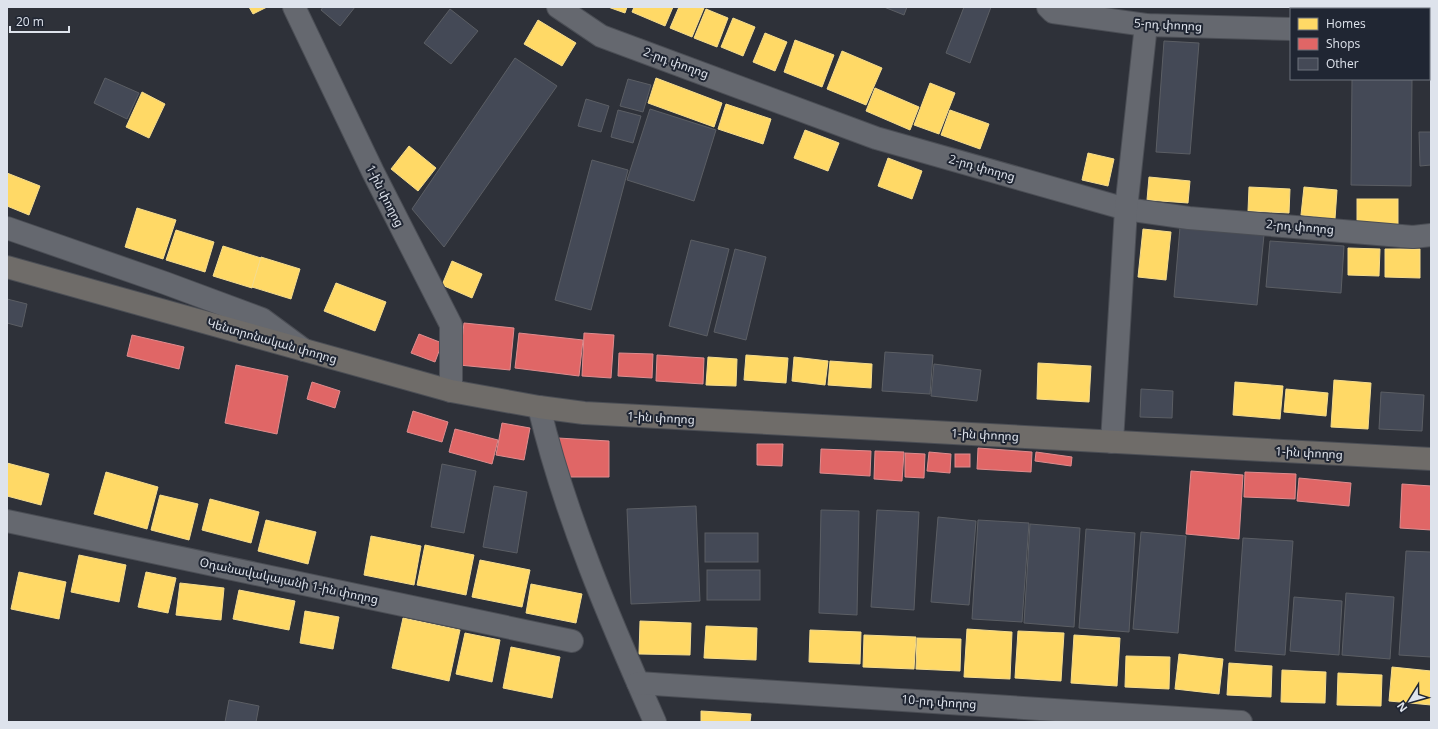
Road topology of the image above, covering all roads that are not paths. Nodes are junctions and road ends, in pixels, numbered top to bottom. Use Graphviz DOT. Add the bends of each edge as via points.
graph roads {
  1 [pos="294,7"];
  2 [pos="558,7"];
  3 [pos="1048,7"];
  4 [pos="1146,25"];
  5 [pos="1290,29"];
  6 [pos="1126,208"];
  7 [pos="7,228"];
  8 [pos="1431,235"];
  9 [pos="7,267"];
  10 [pos="305,350"];
  11 [pos="451,391"];
  12 [pos="539,407"];
  13 [pos="1112,442"];
  14 [pos="1431,459"];
  15 [pos="7,521"];
  16 [pos="572,641"];
  17 [pos="638,683"];
  18 [pos="655,722"];
  19 [pos="1241,722"];
  1 -- 11 [label="street, 1-ին փողոց" via="373,172 451,325"];
  2 -- 6 [label="street, 2-րդ փողոց" via="601,36 876,138"];
  3 -- 4 [label="street, 5-րդ փողոց" via="1054,12"];
  4 -- 5 [label="street, 5-րդ փողոց"];
  4 -- 6 [label="street"];
  6 -- 8 [label="street, 2-րդ փողոց" via="1197,219 1413,237"];
  6 -- 13 [label="street"];
  7 -- 10 [label="street" via="262,319"];
  9 -- 10 [label="main road, Կենտրոնական փողոց"];
  10 -- 11 [label="main road, Կենտրոնական փողոց"];
  11 -- 12 [label="main road, Կենտրոնական փողոց"];
  12 -- 13 [label="main road, 1-ին փողոց" via="584,413"];
  12 -- 17 [label="street" via="567,504 617,637"];
  13 -- 14 [label="main road, 1-ին փողոց"];
  15 -- 16 [label="street, Օդանավակայանի 1-ին փողոց"];
  17 -- 18 [label="street"];
  17 -- 19 [label="street, 10-րդ փողոց"];
}
